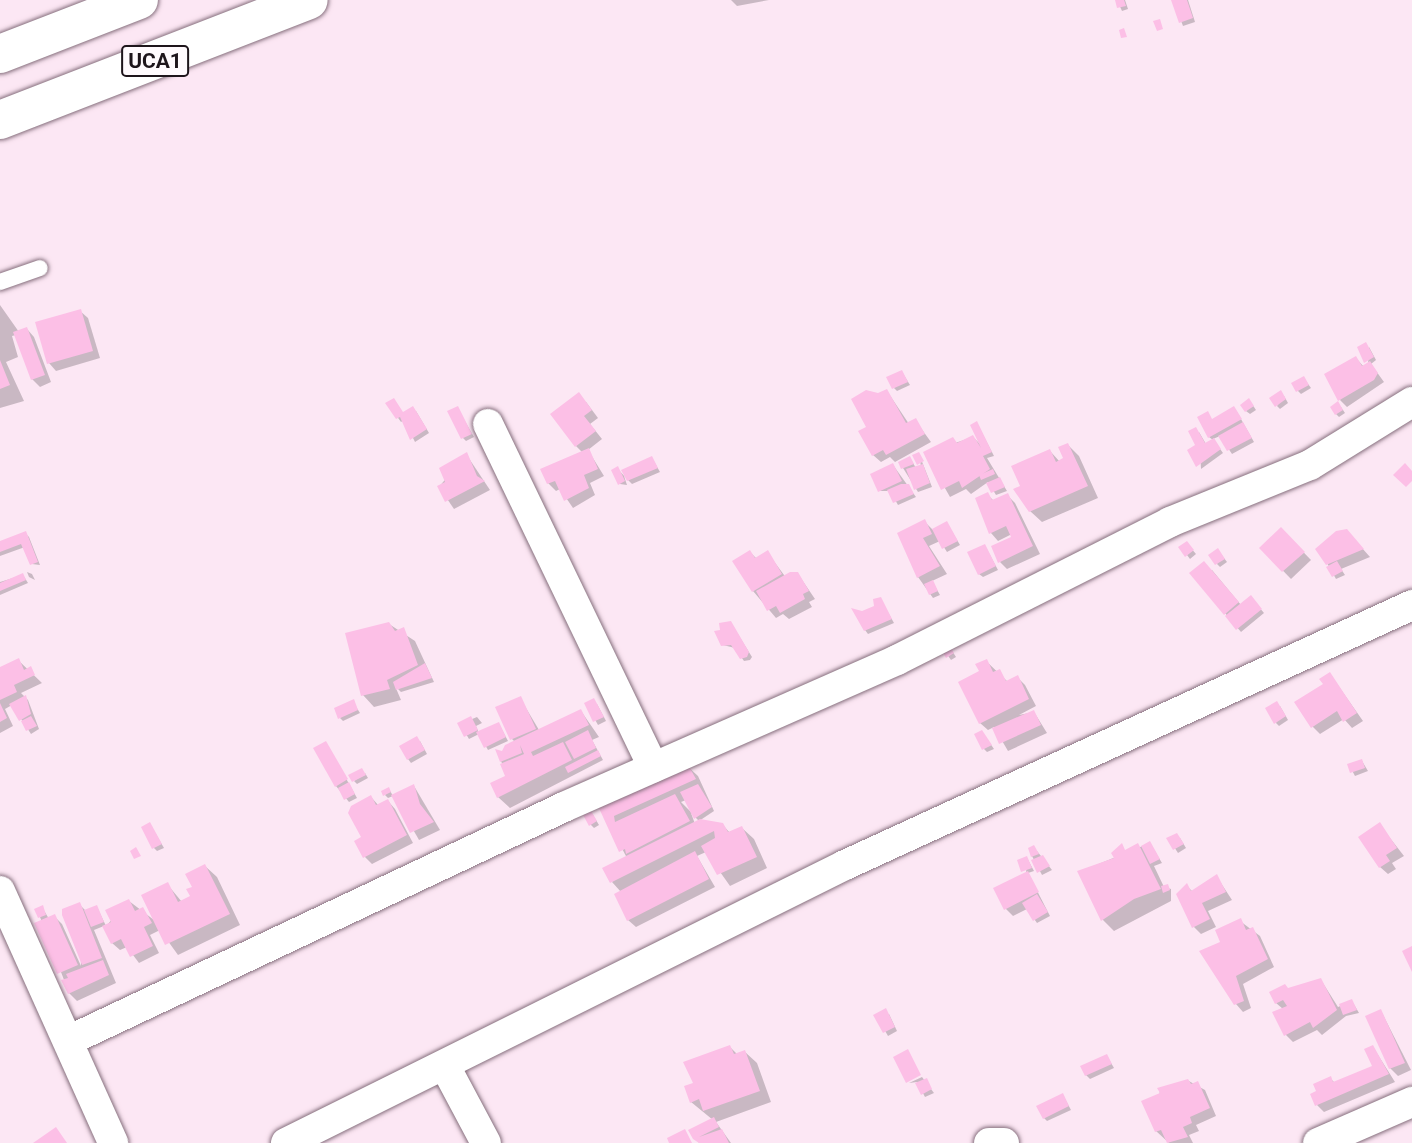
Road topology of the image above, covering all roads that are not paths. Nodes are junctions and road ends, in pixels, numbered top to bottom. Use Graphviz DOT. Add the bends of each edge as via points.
graph roads {
  1 [pos="139,0"];
  2 [pos="309,0"];
  3 [pos="0,54"];
  4 [pos="0,120"];
  5 [pos="40,268"];
  6 [pos="0,282"];
  7 [pos="1412,402"];
  8 [pos="488,424"];
  9 [pos="1412,605"];
  10 [pos="653,768"];
  11 [pos="0,891"];
  12 [pos="70,1040"];
  13 [pos="445,1066"];
  14 [pos="1412,1102"];
  15 [pos="1359,1135"];
  16 [pos="113,1143"];
  17 [pos="286,1143"];
  18 [pos="486,1143"];
  19 [pos="989,1143"];
  20 [pos="1004,1143"];
  21 [pos="1318,1143"];
  1 -- 3 [label="main road, UCA1"];
  2 -- 4 [label="main road, UCA1"];
  5 -- 6 [label="lane"];
  7 -- 10 [label="street" via="1310,465 1170,522 897,660"];
  8 -- 10 [label="street"];
  9 -- 13 [label="street" via="845,865"];
  10 -- 12 [label="street"];
  11 -- 12 [label="street"];
  12 -- 16 [label="street"];
  13 -- 17 [label="street"];
  13 -- 18 [label="street"];
  14 -- 15 [label="street"];
  15 -- 21 [label="street"];
  19 -- 20 [label="street"];
}
